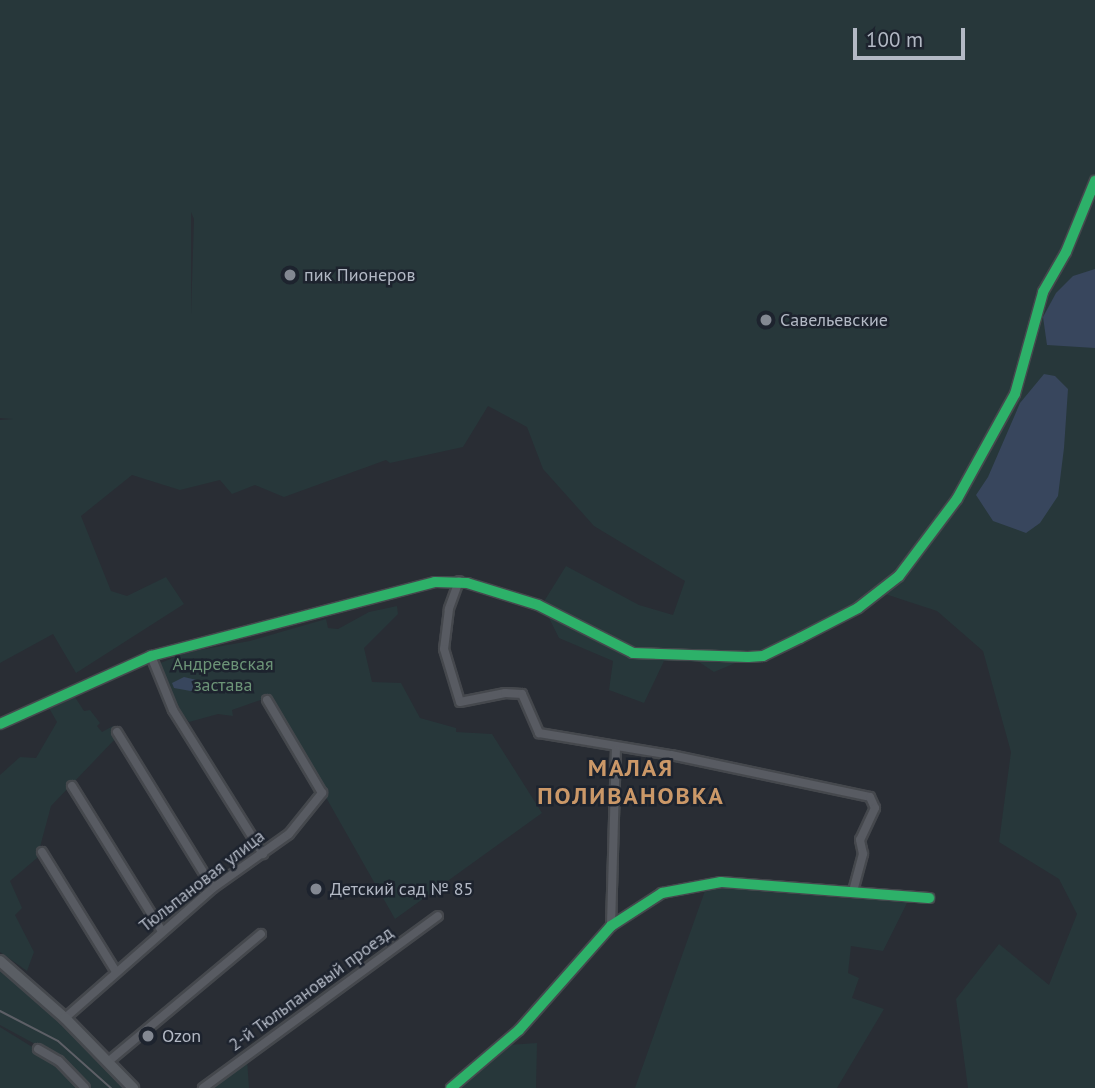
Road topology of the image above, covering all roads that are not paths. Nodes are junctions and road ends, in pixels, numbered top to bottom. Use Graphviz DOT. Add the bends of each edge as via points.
graph roads {
  1 [pos="1095,181"];
  2 [pos="459,582"];
  3 [pos="151,656"];
  4 [pos="267,700"];
  5 [pos="0,724"];
  6 [pos="117,732"];
  7 [pos="617,750"];
  8 [pos="72,786"];
  9 [pos="42,852"];
  10 [pos="263,854"];
  11 [pos="213,888"];
  12 [pos="853,892"];
  13 [pos="929,898"];
  14 [pos="438,916"];
  15 [pos="611,926"];
  16 [pos="162,931"];
  17 [pos="261,934"];
  18 [pos="0,961"];
  19 [pos="116,972"];
  20 [pos="65,1018"];
  21 [pos="38,1049"];
  22 [pos="108,1061"];
  23 [pos="85,1088"];
  24 [pos="133,1088"];
  25 [pos="203,1088"];
  26 [pos="451,1088"];
  1 -- 2 [label="street" via="1043,292 1015,394 975,468 899,576 858,608 763,656 634,653 538,604"];
  2 -- 3 [label="street" via="435,582"];
  2 -- 7 [label="street" via="449,609 444,649 460,702 505,693 522,695 539,733"];
  3 -- 5 [label="street"];
  3 -- 10 [label="street" via="173,710"];
  4 -- 10 [label="street, Тюльпановая улица" via="322,793 289,834"];
  6 -- 11 [label="street"];
  7 -- 12 [label="street" via="671,755 870,797 875,808 860,840 863,853"];
  7 -- 15 [label="street"];
  8 -- 16 [label="street"];
  9 -- 19 [label="street"];
  10 -- 11 [label="street, Тюльпановая улица"];
  11 -- 16 [label="street, Тюльпановая улица"];
  12 -- 13 [label="street"];
  12 -- 15 [label="street" via="706,882 662,893"];
  14 -- 25 [label="street, 2-й Тюльпановый проезд"];
  15 -- 26 [label="street" via="519,1030"];
  16 -- 19 [label="street, Тюльпановая улица"];
  17 -- 22 [label="street"];
  18 -- 20 [label="main road"];
  19 -- 20 [label="street, Тюльпановая улица"];
  20 -- 22 [label="main road"];
  21 -- 23 [label="street" via="59,1061"];
  22 -- 24 [label="main road"];
}
